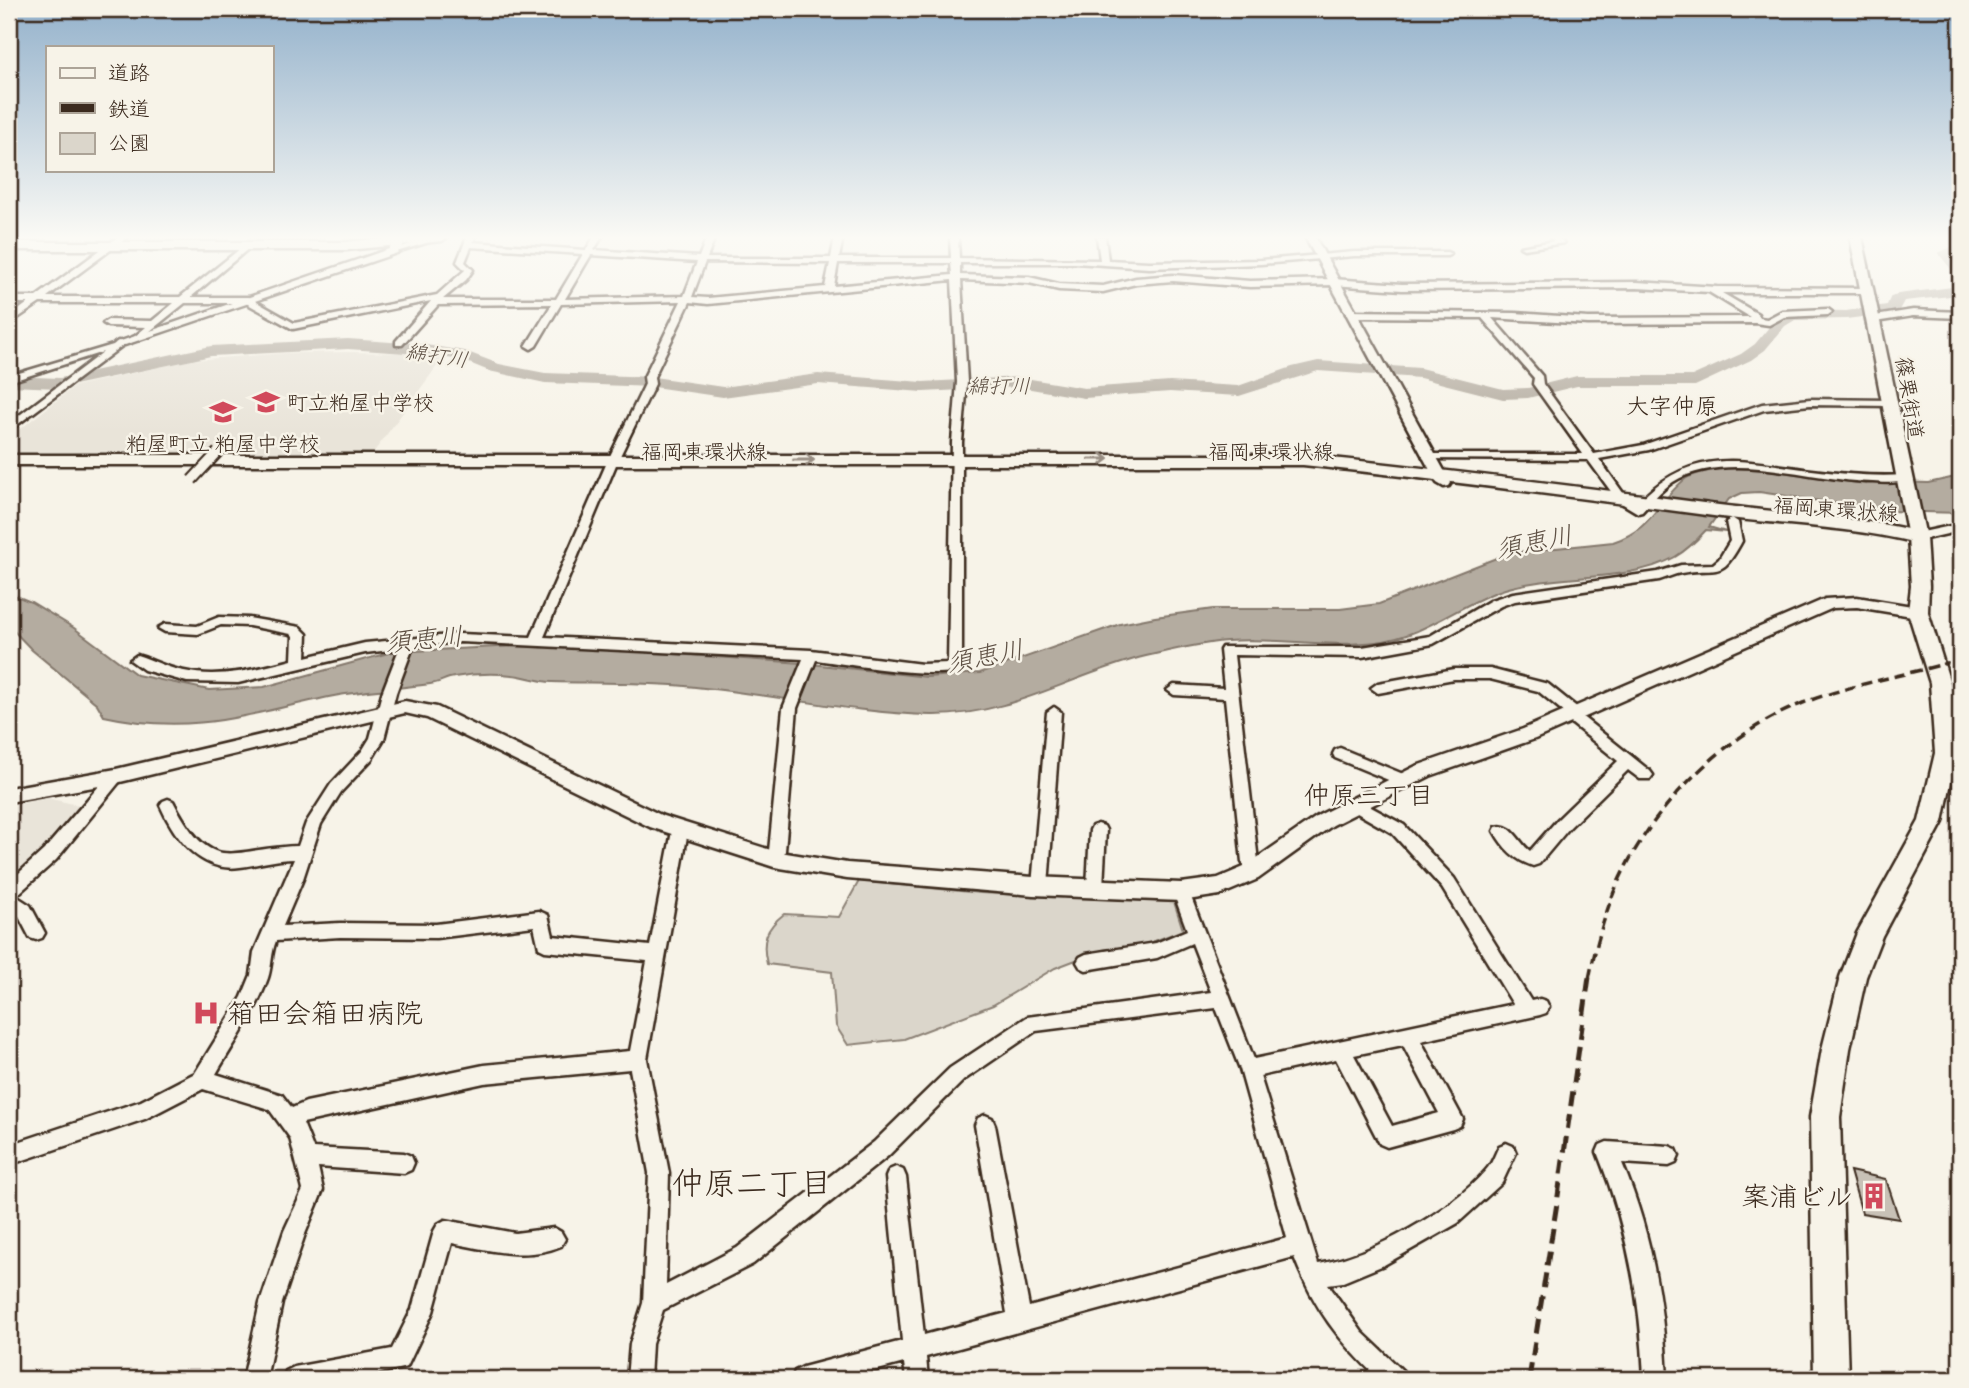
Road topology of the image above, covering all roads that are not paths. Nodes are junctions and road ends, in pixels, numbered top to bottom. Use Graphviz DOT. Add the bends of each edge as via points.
graph roads {
  1 [pos="559,301"];
  2 [pos="36,302"];
  3 [pos="179,302"];
  4 [pos="243,302"];
  5 [pos="251,302"];
  6 [pos="424,302"];
  7 [pos="437,302"];
  8 [pos="684,302"];
  9 [pos="959,302"];
  10 [pos="1344,302"];
  11 [pos="1732,302"];
  12 [pos="1839,302"];
  13 [pos="1870,302"];
  14 [pos="1871,305"];
  15 [pos="1828,312"];
  16 [pos="1350,314"];
  17 [pos="1960,315"];
  18 [pos="1486,317"];
  19 [pos="1755,320"];
  20 [pos="9,321"];
  21 [pos="108,323"];
  22 [pos="154,324"];
  23 [pos="139,337"];
  24 [pos="121,343"];
  25 [pos="400,343"];
  26 [pos="531,346"];
  27 [pos="9,379"];
  28 [pos="1891,403"];
  29 [pos="9,428"];
  30 [pos="218,452"];
  31 [pos="1428,457"];
  32 [pos="1593,457"];
  33 [pos="9,460"];
  34 [pos="610,467"];
  35 [pos="957,467"];
  36 [pos="9,474"];
  37 [pos="1441,478"];
  38 [pos="192,480"];
  39 [pos="1904,481"];
  40 [pos="1622,499"];
  41 [pos="1647,507"];
  42 [pos="1740,519"];
  43 [pos="1960,528"];
  44 [pos="1916,530"];
  45 [pos="1918,612"];
  46 [pos="165,628"];
  47 [pos="536,639"];
  48 [pos="406,645"];
  49 [pos="810,659"];
  50 [pos="137,660"];
  51 [pos="299,663"];
  52 [pos="1940,683"];
  53 [pos="1378,688"];
  54 [pos="1174,690"];
  55 [pos="1232,693"];
  56 [pos="387,701"];
  57 [pos="1054,712"];
  58 [pos="1572,714"];
  59 [pos="1960,724"];
  60 [pos="1340,754"];
  61 [pos="1953,755"];
  62 [pos="1627,762"];
  63 [pos="1645,775"];
  64 [pos="116,776"];
  65 [pos="1403,780"];
  66 [pos="9,795"];
  67 [pos="1355,804"];
  68 [pos="168,805"];
  69 [pos="1098,830"];
  70 [pos="680,831"];
  71 [pos="1502,831"];
  72 [pos="303,852"];
  73 [pos="774,859"];
  74 [pos="1255,870"];
  75 [pos="1040,886"];
  76 [pos="1095,887"];
  77 [pos="9,892"];
  78 [pos="1181,892"];
  79 [pos="9,900"];
  80 [pos="36,933"];
  81 [pos="272,934"];
  82 [pos="1195,934"];
  83 [pos="657,954"];
  84 [pos="1086,962"];
  85 [pos="1221,999"];
  86 [pos="1408,1035"];
  87 [pos="1341,1050"];
  88 [pos="638,1059"];
  89 [pos="1249,1069"];
  90 [pos="202,1079"];
  91 [pos="290,1118"];
  92 [pos="985,1125"];
  93 [pos="1506,1153"];
  94 [pos="9,1155"];
  95 [pos="1669,1156"];
  96 [pos="307,1158"];
  97 [pos="404,1163"];
  98 [pos="895,1177"];
  99 [pos="554,1239"];
  100 [pos="1300,1245"];
  101 [pos="1312,1276"];
  102 [pos="654,1303"];
  103 [pos="1020,1321"];
  104 [pos="914,1350"];
  105 [pos="254,1379"];
  106 [pos="294,1379"];
  107 [pos="639,1379"];
  108 [pos="803,1379"];
  109 [pos="917,1379"];
  110 [pos="1395,1379"];
  111 [pos="1656,1379"];
  112 [pos="1831,1379"];
  1 -- 26 [label="street"];
  2 -- 20 [label="street"];
  3 -- 22 [label="street"];
  4 -- 23 [label="street"];
  5 -- 6 [label="street" via="293,326"];
  7 -- 25 [label="street"];
  8 -- 34 [label="street"];
  9 -- 35 [label="street"];
  10 -- 16 [label="street"];
  11 -- 19 [label="street"];
  12 -- 14 [label="street"];
  13 -- 14 [label="main road, 篠栗街道"];
  14 -- 17 [label="street"];
  14 -- 28 [label="main road, 篠栗街道"];
  15 -- 19 [label="street" via="1782,314 1769,322"];
  16 -- 18 [label="street"];
  16 -- 31 [label="street"];
  18 -- 19 [label="street"];
  18 -- 32 [label="street" via="1539,378 1540,388"];
  21 -- 22 [label="street"];
  22 -- 23 [label="street"];
  23 -- 24 [label="street"];
  24 -- 27 [label="street"];
  24 -- 29 [label="street"];
  28 -- 32 [label="street" via="1778,404 1645,448"];
  28 -- 39 [label="main road, 篠栗街道"];
  30 -- 38 [label="street, bridge"];
  31 -- 32 [label="street"];
  31 -- 37 [label="street"];
  32 -- 40 [label="street"];
  33 -- 34 [label="main road, 福岡東環状線"];
  34 -- 35 [label="main road, 福岡東環状線"];
  34 -- 36 [label="main road, 福岡東環状線"];
  34 -- 47 [label="street"];
  35 -- 37 [label="main road, 福岡東環状線"];
  35 -- 49 [label="street" via="955,668"];
  37 -- 40 [label="main road, 福岡東環状線"];
  37 -- 41 [label="main road, 福岡東環状線"];
  39 -- 41 [label="street" via="1723,462 1700,466 1667,481"];
  39 -- 44 [label="main road, 篠栗街道"];
  40 -- 41 [label="main road, 福岡東環状線"];
  41 -- 42 [label="main road, 福岡東環状線"];
  42 -- 44 [label="main road, 福岡東環状線" via="1861,536"];
  42 -- 55 [label="street" via="1736,541 1724,563 1712,570 1680,569 1513,597 1433,640 1362,652 1227,650"];
  43 -- 44 [label="street"];
  44 -- 45 [label="main road, 篠栗街道"];
  45 -- 52 [label="main road, 篠栗街道"];
  45 -- 58 [label="street" via="1831,603"];
  46 -- 51 [label="street" via="198,630 219,621 295,631 299,634"];
  47 -- 48 [label="street" via="460,638"];
  47 -- 49 [label="street"];
  48 -- 51 [label="street" via="365,648"];
  48 -- 56 [label="street"];
  49 -- 73 [label="street" via="790,708"];
  50 -- 51 [label="street" via="168,673 211,678 238,678"];
  52 -- 59 [label="street"];
  52 -- 61 [label="main road, 篠栗街道"];
  53 -- 58 [label="street" via="1454,674 1490,674 1543,687"];
  54 -- 55 [label="street"];
  55 -- 74 [label="street" via="1250,862"];
  56 -- 64 [label="street"];
  56 -- 70 [label="street" via="431,712"];
  56 -- 72 [label="street" via="377,739 336,788 314,823"];
  57 -- 75 [label="street"];
  58 -- 62 [label="street"];
  58 -- 65 [label="street"];
  60 -- 65 [label="street"];
  61 -- 112 [label="main road, 篠栗街道" via="1931,822 1870,933 1853,977 1836,1049 1825,1117"];
  62 -- 63 [label="street"];
  62 -- 71 [label="street" via="1533,859 1521,854"];
  64 -- 66 [label="street"];
  64 -- 77 [label="street" via="50,855"];
  65 -- 67 [label="street"];
  67 -- 74 [label="street"];
  67 -- 86 [label="street" via="1398,829 1448,883 1533,1008"];
  68 -- 72 [label="street" via="184,835 211,857 229,861"];
  69 -- 76 [label="street"];
  70 -- 73 [label="street"];
  70 -- 83 [label="street"];
  72 -- 81 [label="street"];
  73 -- 75 [label="street" via="847,871"];
  74 -- 78 [label="street" via="1220,886"];
  75 -- 76 [label="street"];
  76 -- 78 [label="street"];
  78 -- 82 [label="street"];
  79 -- 80 [label="street" via="23,905"];
  81 -- 83 [label="street" via="436,931 539,918 545,943"];
  81 -- 90 [label="street" via="249,1002"];
  82 -- 84 [label="street" via="1157,950"];
  82 -- 85 [label="street"];
  83 -- 88 [label="street"];
  85 -- 89 [label="street"];
  85 -- 102 [label="street" via="1033,1023 957,1074 881,1149 745,1256"];
  86 -- 87 [label="street"];
  86 -- 87 [label="street" via="1453,1119 1387,1137"];
  87 -- 89 [label="street"];
  88 -- 91 [label="street" via="484,1074"];
  88 -- 102 [label="street" via="659,1173"];
  89 -- 100 [label="street"];
  90 -- 91 [label="street" via="275,1102"];
  90 -- 94 [label="street" via="145,1109"];
  91 -- 96 [label="street"];
  92 -- 103 [label="street"];
  93 -- 101 [label="street" via="1495,1176 1451,1216 1376,1258 1343,1272"];
  95 -- 111 [label="street" via="1607,1152 1622,1183 1648,1287"];
  96 -- 97 [label="street"];
  96 -- 105 [label="street" via="313,1189 271,1303"];
  98 -- 104 [label="street"];
  99 -- 106 [label="street" via="515,1244 445,1231 422,1312 399,1359"];
  100 -- 101 [label="street"];
  100 -- 103 [label="street"];
  101 -- 110 [label="street" via="1354,1340"];
  102 -- 107 [label="street" via="641,1344"];
  103 -- 104 [label="street"];
  104 -- 108 [label="street"];
  104 -- 109 [label="street"];
}
